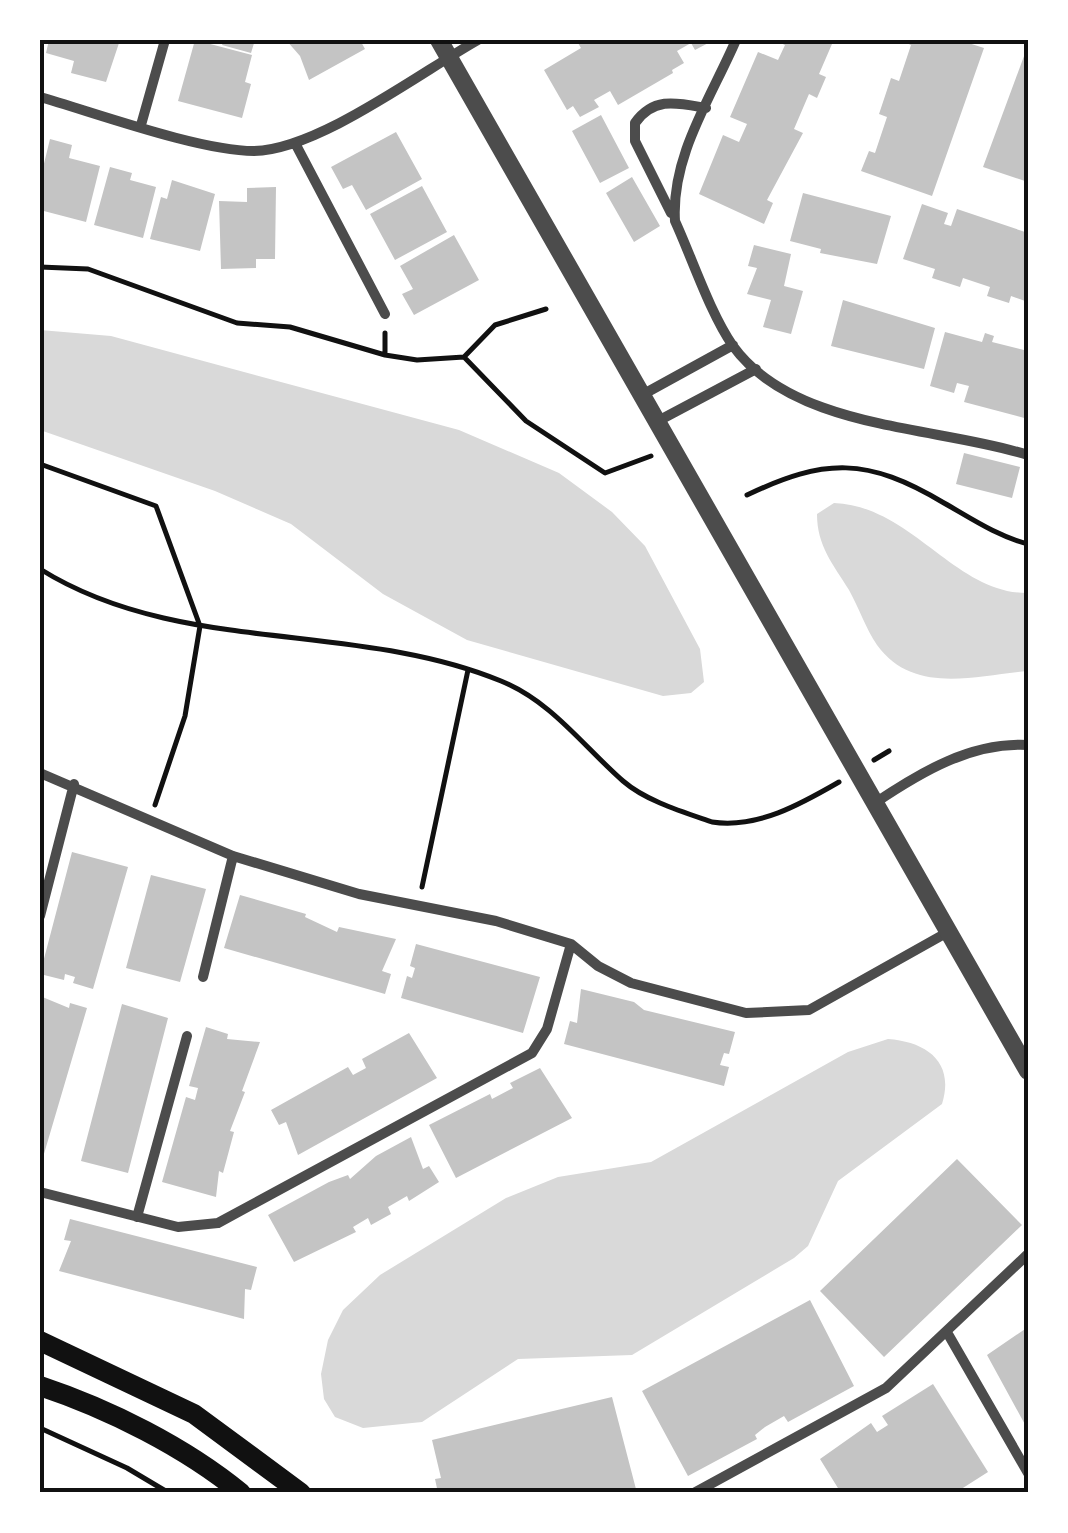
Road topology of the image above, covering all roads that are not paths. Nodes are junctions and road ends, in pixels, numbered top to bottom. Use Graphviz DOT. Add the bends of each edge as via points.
graph roads {
  1 [pos="164,40"];
  2 [pos="478,40"];
  3 [pos="736,40"];
  4 [pos="444,48"];
  5 [pos="40,97"];
  6 [pos="706,108"];
  7 [pos="142,125"];
  8 [pos="295,143"];
  9 [pos="675,221"];
  10 [pos="384,314"];
  11 [pos="732,345"];
  12 [pos="756,369"];
  13 [pos="642,396"];
  14 [pos="658,421"];
  15 [pos="1028,455"];
  16 [pos="1028,745"];
  17 [pos="40,773"];
  18 [pos="74,784"];
  19 [pos="875,803"];
  20 [pos="233,856"];
  21 [pos="40,916"];
  22 [pos="948,932"];
  23 [pos="571,944"];
  24 [pos="202,977"];
  25 [pos="187,1036"];
  26 [pos="1028,1071"];
  27 [pos="40,1192"];
  28 [pos="137,1217"];
  29 [pos="1028,1254"];
  30 [pos="948,1334"];
  31 [pos="40,1342"];
  32 [pos="40,1386"];
  33 [pos="1028,1473"];
  34 [pos="241,1493"];
  35 [pos="300,1493"];
  36 [pos="694,1493"];
  1 -- 7 [label="street"];
  2 -- 4 [label="street"];
  3 -- 6 [label="street"];
  4 -- 8 [label="street"];
  4 -- 13 [label="street"];
  5 -- 7 [label="street"];
  6 -- 9 [label="street" via="678,167"];
  6 -- 9 [label="street" via="665,102 635,122 635,141"];
  7 -- 8 [label="street" via="231,149"];
  8 -- 10 [label="street"];
  9 -- 11 [label="street"];
  11 -- 12 [label="street"];
  11 -- 13 [label="street"];
  12 -- 14 [label="street"];
  12 -- 15 [label="street" via="778,388 818,406"];
  13 -- 14 [label="street"];
  14 -- 19 [label="street"];
  16 -- 19 [label="street" via="959,756"];
  17 -- 18 [label="street"];
  18 -- 20 [label="street"];
  18 -- 21 [label="street"];
  19 -- 22 [label="street"];
  20 -- 23 [label="street" via="359,894 496,921"];
  20 -- 24 [label="street"];
  22 -- 23 [label="street" via="809,1010 778,1015 711,1006 632,983"];
  22 -- 26 [label="street"];
  23 -- 28 [label="street" via="547,1029 532,1052 218,1223 178,1227"];
  25 -- 28 [label="street"];
  27 -- 28 [label="street"];
  29 -- 30 [label="street"];
  30 -- 33 [label="street"];
  30 -- 36 [label="street" via="886,1388"];
  31 -- 35 [label="main road" via="194,1414"];
  32 -- 34 [label="main road" via="149,1435"];
}
